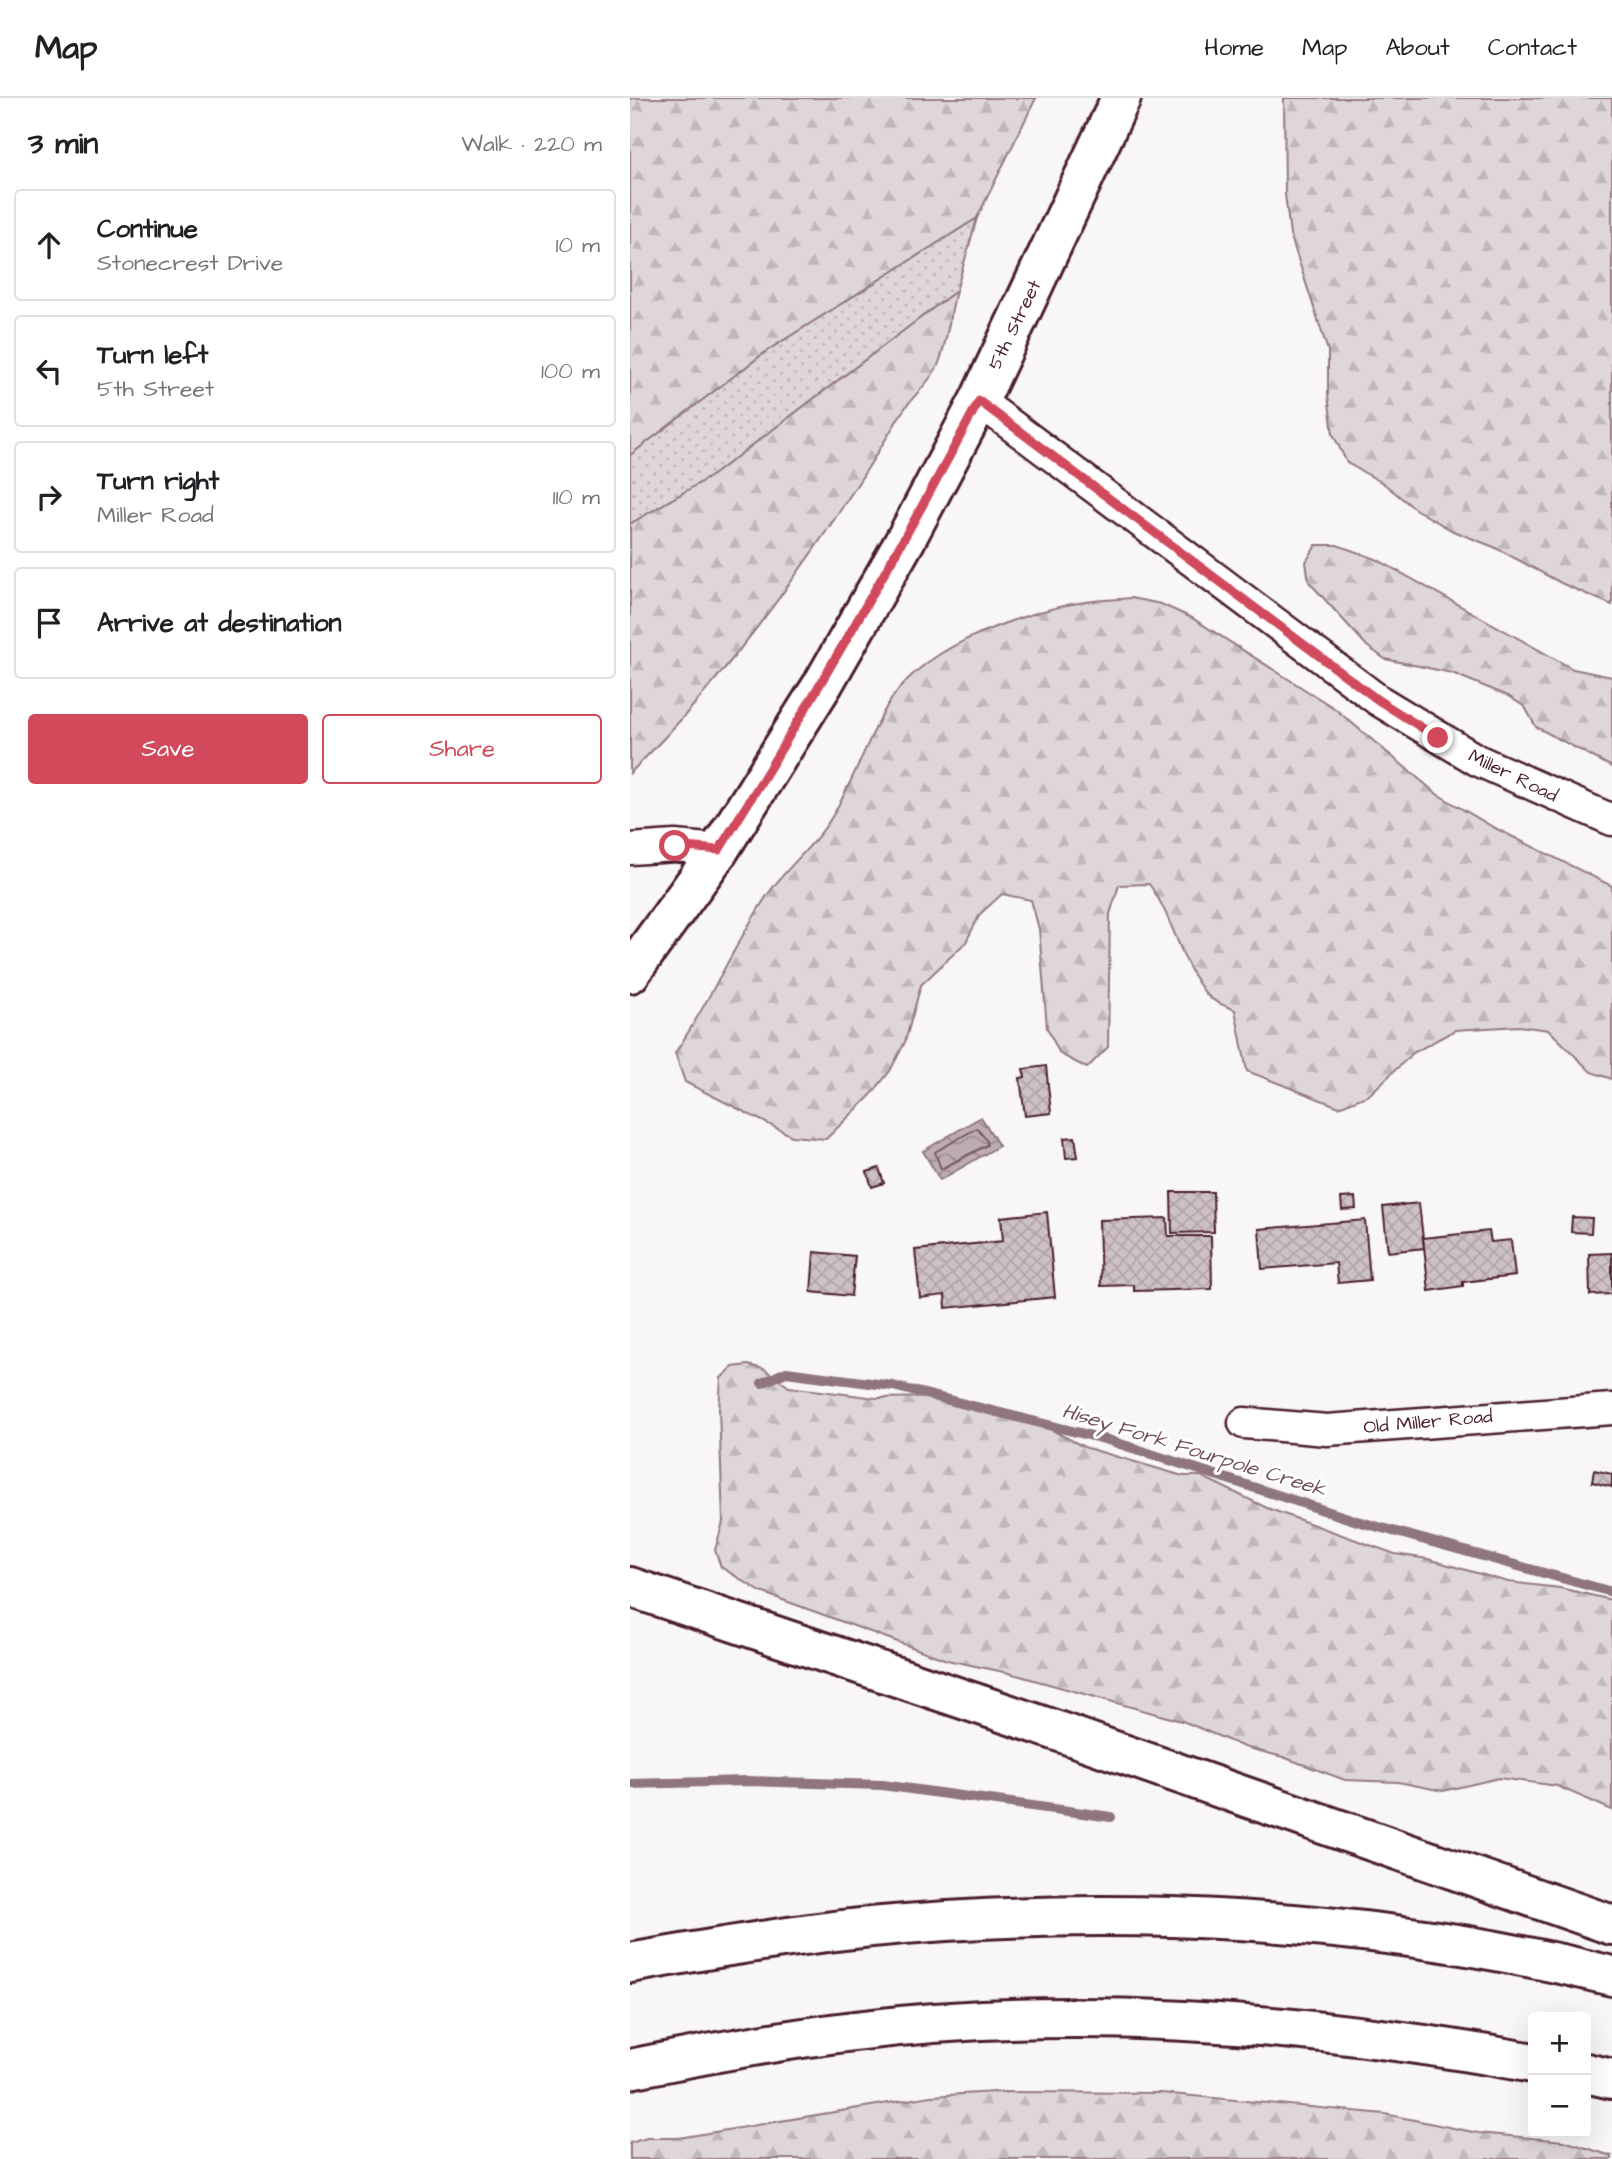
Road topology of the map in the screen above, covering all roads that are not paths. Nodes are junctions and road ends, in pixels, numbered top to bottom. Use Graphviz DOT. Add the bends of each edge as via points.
graph roads {
  1 [pos="1121,98"];
  2 [pos="979,401"];
  3 [pos="1612,820"];
  4 [pos="630,849"];
  5 [pos="719,850"];
  6 [pos="630,973"];
  7 [pos="1612,1409"];
  8 [pos="1244,1423"];
  9 [pos="630,1587"];
  10 [pos="1612,1925"];
  11 [pos="630,1963"];
  12 [pos="1612,1976"];
  13 [pos="1528,2062"];
  14 [pos="630,2068"];
  15 [pos="1591,2074"];
  16 [pos="1612,2079"];
  1 -- 2 [label="main road, 5th Street"];
  2 -- 3 [label="street, Miller Road" via="1378,700 1477,760"];
  2 -- 5 [label="main road, 5th Street" via="823,684"];
  4 -- 5 [label="street" via="675,846"];
  5 -- 6 [label="main road, 5th Street"];
  7 -- 8 [label="street, Old Miller Road" via="1327,1430"];
  9 -- 10 [label="main road"];
  11 -- 12 [label="main road" via="872,1927 1006,1918 1133,1917 1374,1933"];
  13 -- 14 [label="main road" via="1357,2034 1229,2022 1108,2018 979,2021 856,2031"];
  15 -- 16 [label="main road"];
}
